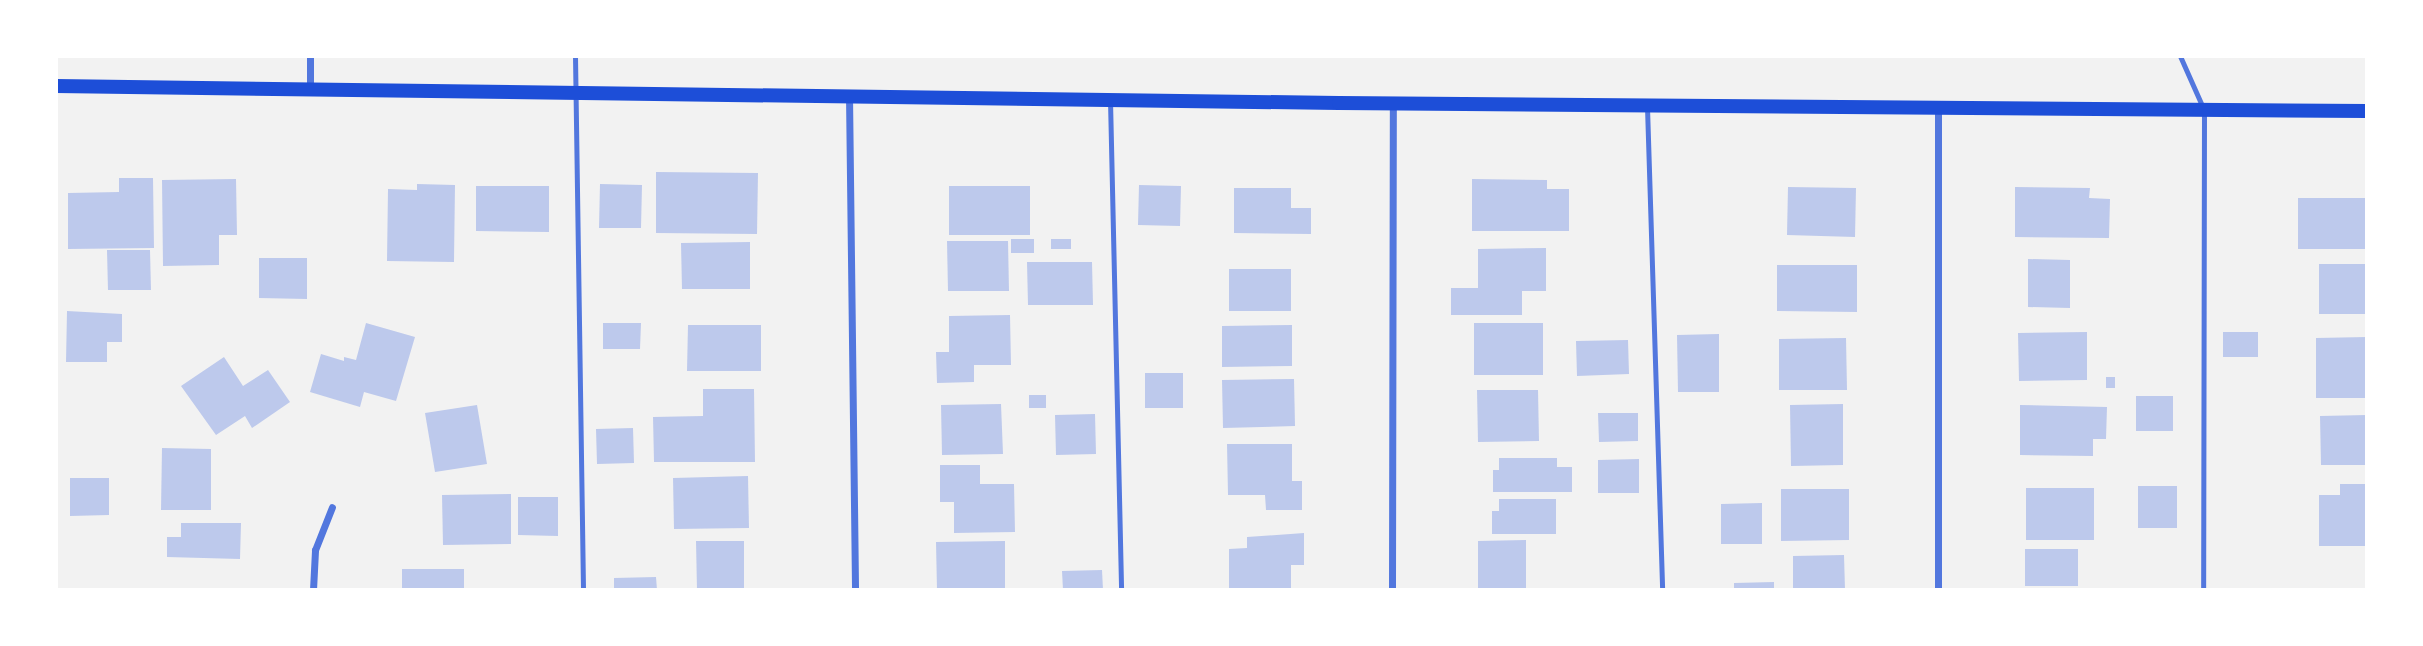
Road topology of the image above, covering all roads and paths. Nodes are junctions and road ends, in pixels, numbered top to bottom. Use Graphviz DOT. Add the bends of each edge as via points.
graph roads {
  1 [pos="310,56"];
  2 [pos="575,56"];
  3 [pos="2180,56"];
  4 [pos="56,86"];
  5 [pos="310,89"];
  6 [pos="575,92"];
  7 [pos="849,95"];
  8 [pos="1110,99"];
  9 [pos="1393,103"];
  10 [pos="1647,106"];
  11 [pos="1938,107"];
  12 [pos="2204,110"];
  13 [pos="2367,111"];
  14 [pos="332,507"];
  15 [pos="313,590"];
  16 [pos="583,590"];
  17 [pos="855,590"];
  18 [pos="1121,590"];
  19 [pos="1392,590"];
  20 [pos="1661,590"];
  21 [pos="1938,590"];
  22 [pos="2203,590"];
  1 -- 5 [label="street"];
  2 -- 6 [label="lane"];
  3 -- 12 [label="lane"];
  4 -- 5 [label="main road"];
  5 -- 6 [label="main road"];
  6 -- 7 [label="main road"];
  6 -- 16 [label="lane"];
  7 -- 8 [label="main road"];
  7 -- 17 [label="street"];
  8 -- 9 [label="main road"];
  8 -- 18 [label="lane"];
  9 -- 10 [label="main road"];
  9 -- 19 [label="street"];
  10 -- 11 [label="main road"];
  10 -- 20 [label="lane"];
  11 -- 12 [label="main road"];
  11 -- 21 [label="street"];
  12 -- 13 [label="main road"];
  12 -- 22 [label="lane"];
  14 -- 15 [label="street" via="315,550"];
}
